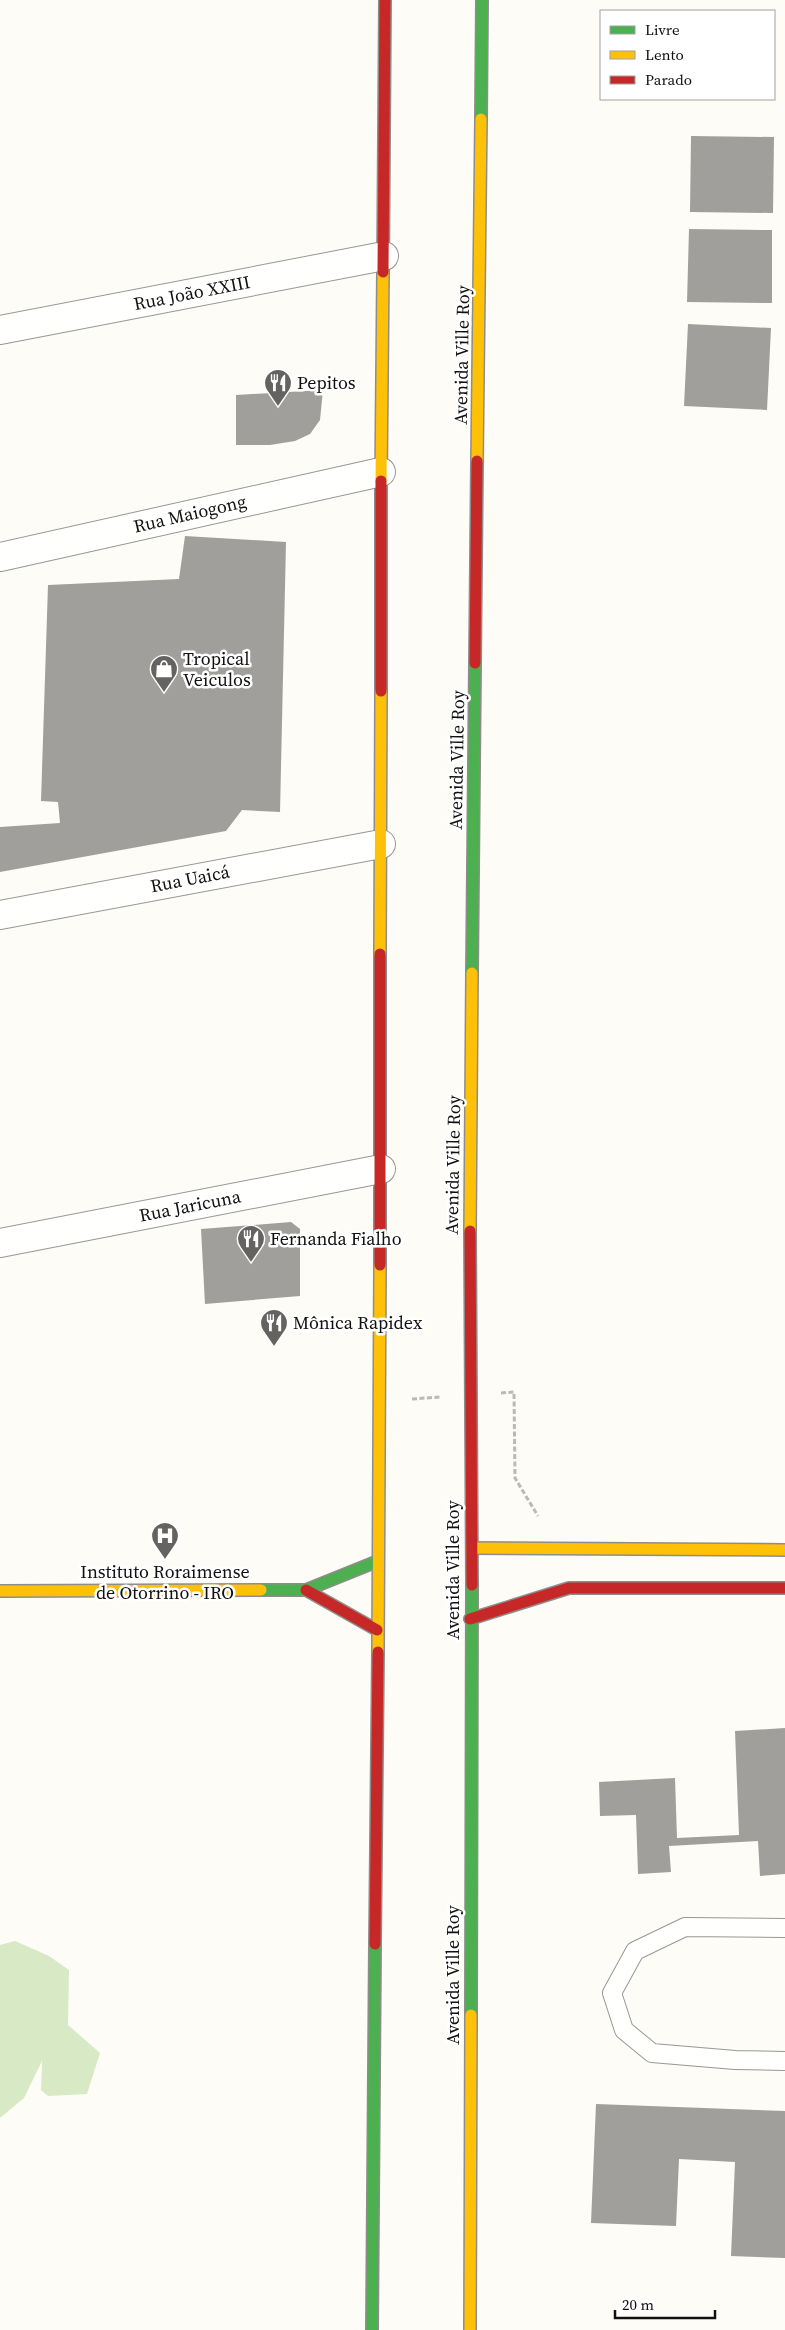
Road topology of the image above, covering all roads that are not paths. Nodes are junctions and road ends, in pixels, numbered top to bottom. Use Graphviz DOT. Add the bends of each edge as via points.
graph roads {
  1 [pos="385,0"];
  2 [pos="482,0"];
  3 [pos="384,256"];
  4 [pos="0,330"];
  5 [pos="381,472"];
  6 [pos="0,557"];
  7 [pos="381,844"];
  8 [pos="0,915"];
  9 [pos="381,1169"];
  10 [pos="0,1243"];
  11 [pos="472,1548"];
  12 [pos="785,1550"];
  13 [pos="378,1561"];
  14 [pos="785,1588"];
  15 [pos="0,1590"];
  16 [pos="306,1590"];
  17 [pos="470,1619"];
  18 [pos="377,1630"];
  19 [pos="785,1928"];
  20 [pos="785,2061"];
  21 [pos="372,2330"];
  22 [pos="470,2330"];
  1 -- 3 [label="main road"];
  2 -- 11 [label="main road, Avenida Ville Roy" via="470,1394"];
  3 -- 4 [label="street, Rua João XXIII"];
  3 -- 5 [label="main road"];
  5 -- 6 [label="street, Rua Maiogong"];
  5 -- 7 [label="main road"];
  7 -- 8 [label="street, Rua Uaicá"];
  7 -- 9 [label="main road"];
  9 -- 10 [label="street, Rua Jaricuna"];
  9 -- 13 [label="main road"];
  11 -- 12 [label="main road"];
  11 -- 17 [label="main road, Avenida Ville Roy"];
  13 -- 16 [label="main road"];
  13 -- 18 [label="main road"];
  14 -- 17 [label="main road" via="569,1588"];
  15 -- 16 [label="main road"];
  16 -- 18 [label="main road"];
  17 -- 22 [label="main road, Avenida Ville Roy"];
  18 -- 21 [label="main road"];
  19 -- 20 [label="lane" via="685,1928 635,1951 612,1994 624,2030 652,2053"];
}
